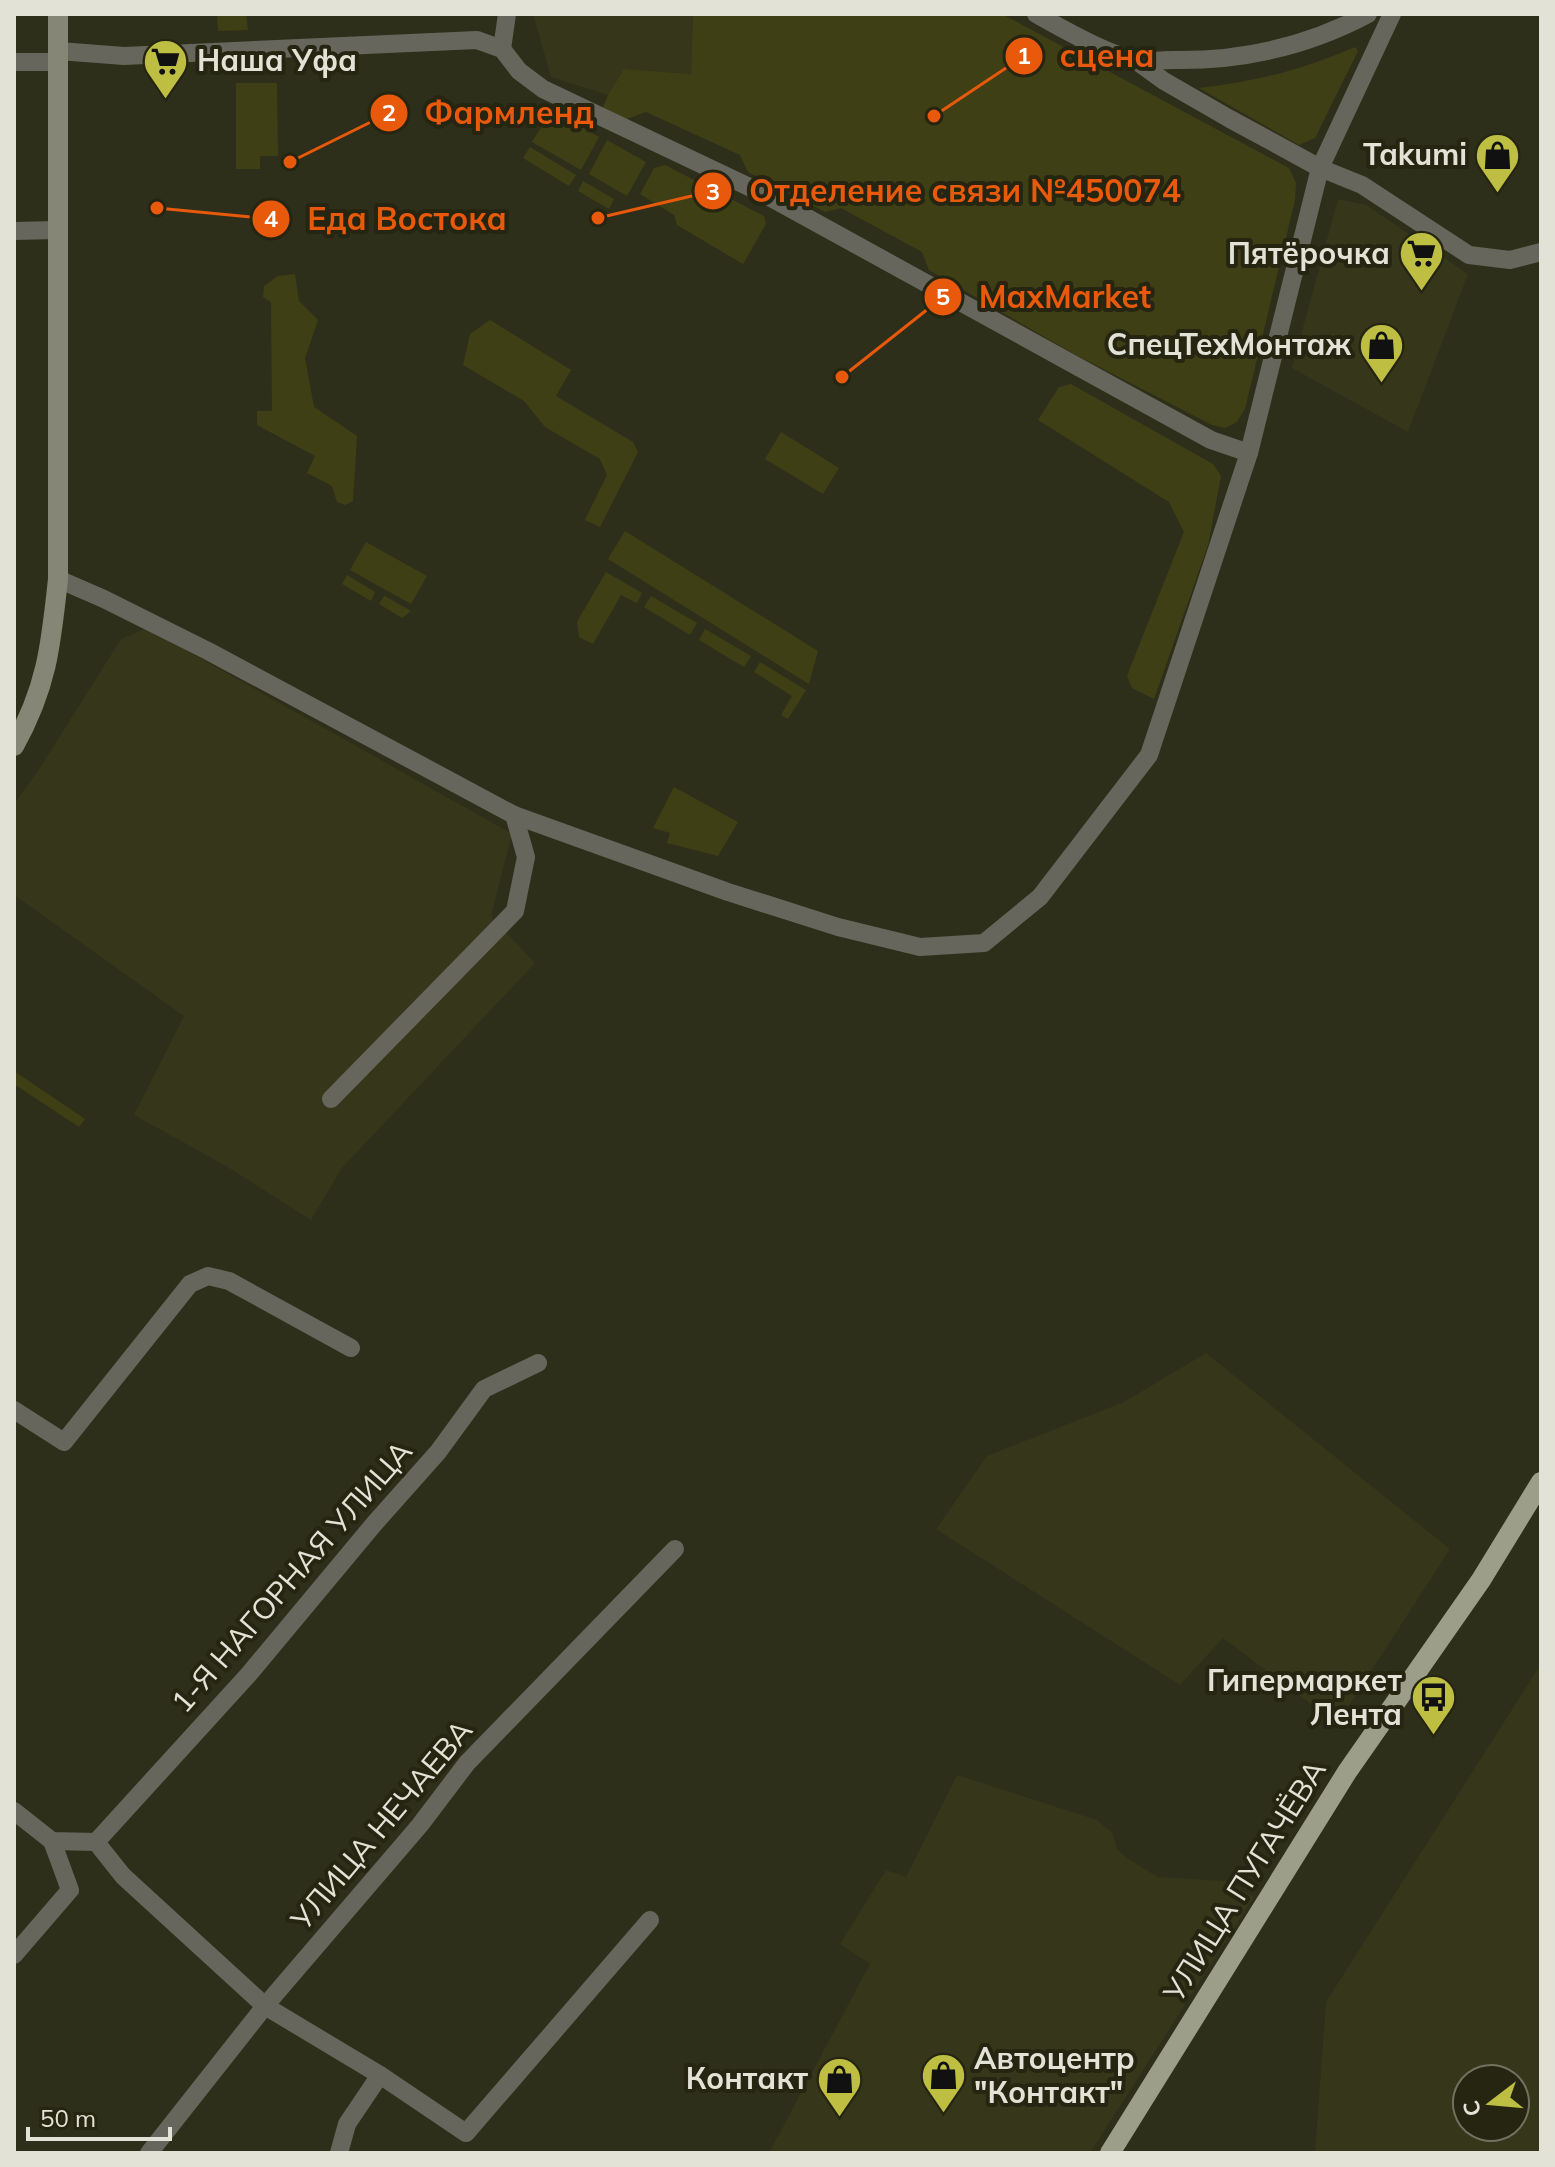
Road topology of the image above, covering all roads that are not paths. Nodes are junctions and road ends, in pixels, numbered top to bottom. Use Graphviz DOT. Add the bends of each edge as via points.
graph roads {
  1 [pos="58,14"];
  2 [pos="507,14"];
  3 [pos="1036,14"];
  4 [pos="1368,14"];
  5 [pos="1392,14"];
  6 [pos="502,49"];
  7 [pos="59,57"];
  8 [pos="1135,60"];
  9 [pos="14,62"];
  10 [pos="1320,168"];
  11 [pos="57,230"];
  12 [pos="14,231"];
  13 [pos="1541,252"];
  14 [pos="1249,453"];
  15 [pos="58,579"];
  16 [pos="14,746"];
  17 [pos="514,815"];
  18 [pos="331,1099"];
  19 [pos="351,1348"];
  20 [pos="538,1363"];
  21 [pos="14,1410"];
  22 [pos="1541,1482"];
  23 [pos="675,1549"];
  24 [pos="14,1811"];
  25 [pos="52,1841"];
  26 [pos="96,1842"];
  27 [pos="650,1920"];
  28 [pos="14,1955"];
  29 [pos="265,2006"];
  30 [pos="380,2075"];
  31 [pos="149,2153"];
  32 [pos="339,2153"];
  33 [pos="1110,2153"];
  1 -- 7 [label="main road"];
  2 -- 6 [label="street"];
  3 -- 8 [label="street"];
  4 -- 8 [label="street" via="1320,35 1241,57"];
  5 -- 10 [label="street"];
  6 -- 7 [label="street" via="477,40"];
  6 -- 14 [label="street" via="543,89 764,194 1211,440"];
  7 -- 9 [label="street"];
  7 -- 11 [label="main road"];
  8 -- 10 [label="street"];
  10 -- 13 [label="street" via="1362,185 1469,255 1510,260"];
  10 -- 14 [label="street"];
  11 -- 12 [label="street"];
  11 -- 15 [label="main road"];
  14 -- 17 [label="street" via="1149,755 1040,897 984,943 920,947 838,927"];
  15 -- 16 [label="main road" via="50,657 35,706"];
  15 -- 17 [label="street" via="208,651"];
  17 -- 18 [label="street" via="526,857 515,911"];
  19 -- 21 [label="street" via="229,1281 208,1276 190,1284 64,1442"];
  20 -- 26 [label="street, 1-Я НАГОРНАЯ УЛИЦА" via="484,1389 438,1452 249,1674"];
  22 -- 33 [label="main road, УЛИЦА ПУГАЧЁВА" via="1481,1580 1347,1772"];
  23 -- 29 [label="street, УЛИЦА НЕЧАЕВА" via="467,1763"];
  24 -- 25 [label="street"];
  25 -- 26 [label="street"];
  25 -- 28 [label="street" via="70,1890"];
  26 -- 29 [label="street" via="123,1876"];
  27 -- 30 [label="street" via="466,2133"];
  29 -- 30 [label="street"];
  29 -- 31 [label="street, УЛИЦА НЕЧАЕВА"];
  30 -- 32 [label="street" via="347,2124"];
}
